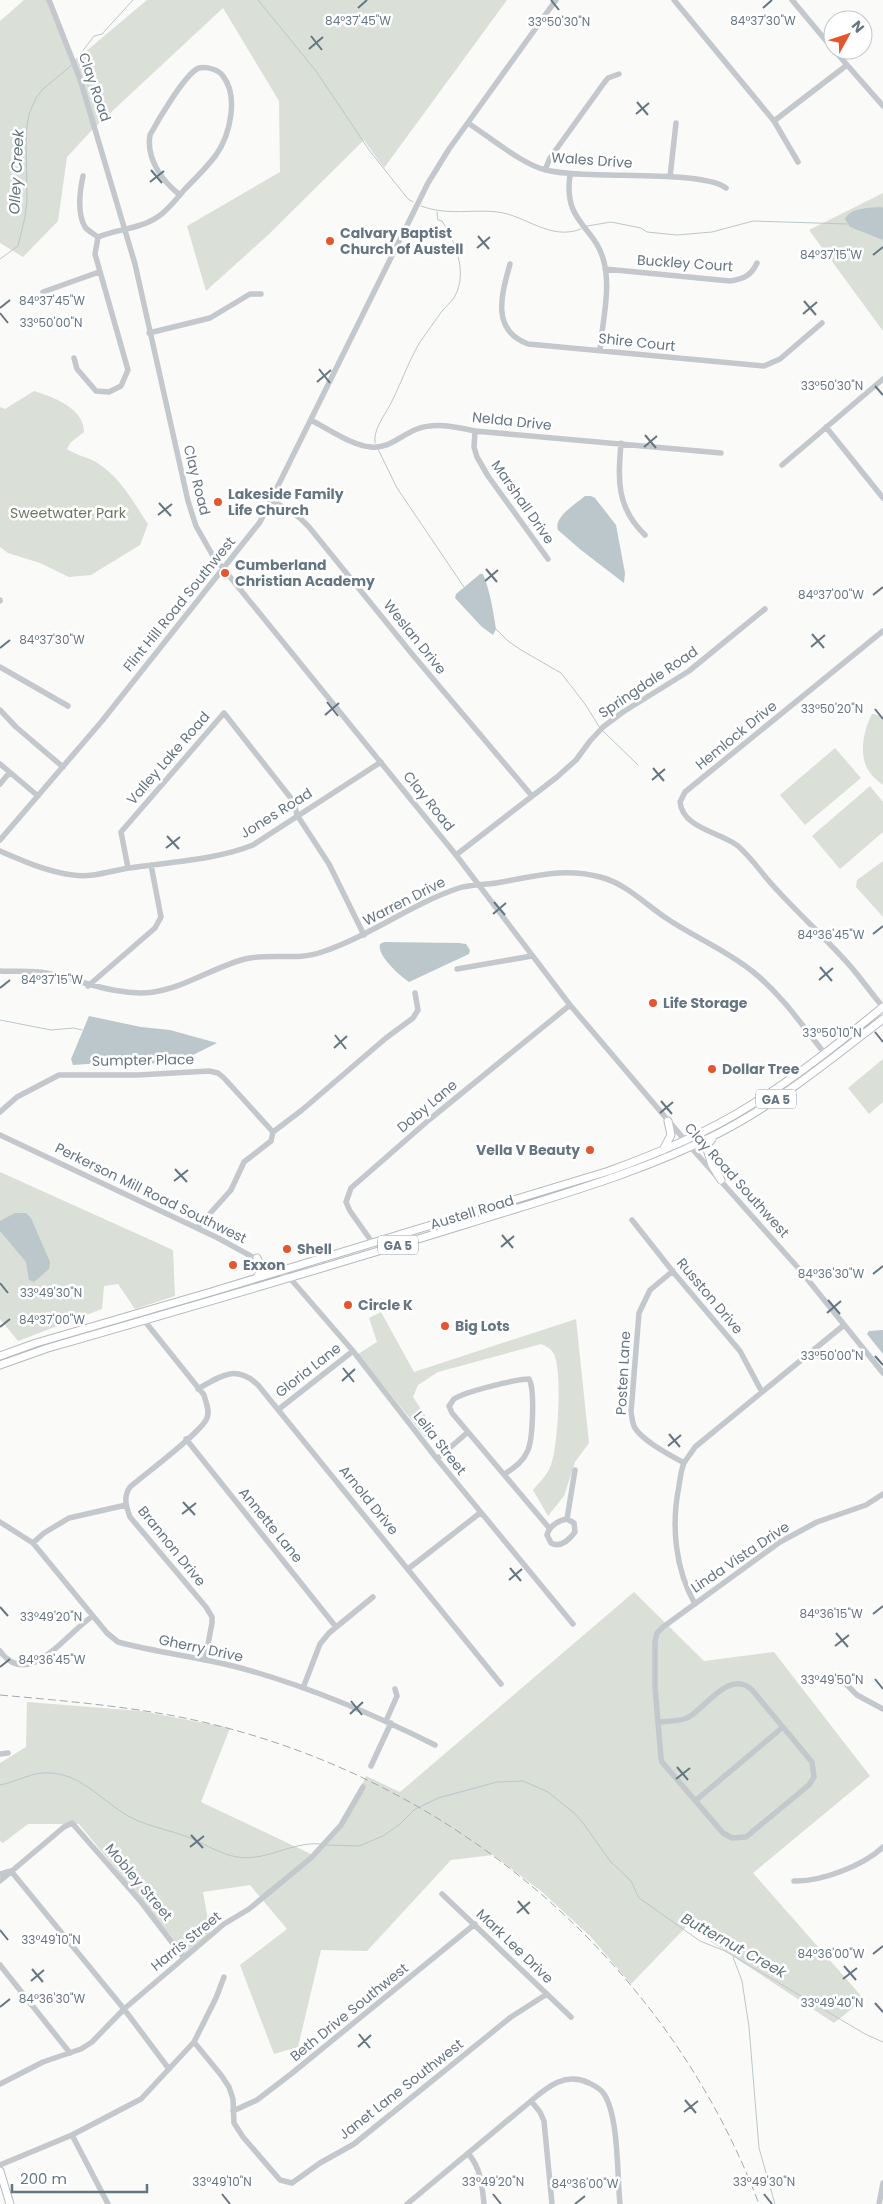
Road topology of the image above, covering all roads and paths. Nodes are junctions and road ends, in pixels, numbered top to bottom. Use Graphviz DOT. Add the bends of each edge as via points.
graph roads {
  1 [pos="49,0"];
  2 [pos="556,0"];
  3 [pos="674,0"];
  4 [pos="792,0"];
  5 [pos="823,36"];
  6 [pos="843,60"];
  7 [pos="847,65"];
  8 [pos="619,74"];
  9 [pos="883,106"];
  10 [pos="774,122"];
  11 [pos="468,123"];
  12 [pos="676,124"];
  13 [pos="798,162"];
  14 [pos="545,170"];
  15 [pos="570,174"];
  16 [pos="83,176"];
  17 [pos="670,177"];
  18 [pos="726,188"];
  19 [pos="180,195"];
  20 [pos="124,229"];
  21 [pos="98,237"];
  22 [pos="510,264"];
  23 [pos="757,264"];
  24 [pos="605,269"];
  25 [pos="99,272"];
  26 [pos="43,292"];
  27 [pos="261,294"];
  28 [pos="822,323"];
  29 [pos="149,333"];
  30 [pos="600,351"];
  31 [pos="74,358"];
  32 [pos="883,379"];
  33 [pos="311,420"];
  34 [pos="826,427"];
  35 [pos="475,430"];
  36 [pos="622,443"];
  37 [pos="721,453"];
  38 [pos="782,465"];
  39 [pos="883,498"];
  40 [pos="272,500"];
  41 [pos="645,535"];
  42 [pos="548,559"];
  43 [pos="223,567"];
  44 [pos="765,609"];
  45 [pos="883,631"];
  46 [pos="0,667"];
  47 [pos="68,706"];
  48 [pos="0,710"];
  49 [pos="381,762"];
  50 [pos="0,764"];
  51 [pos="62,767"];
  52 [pos="9,773"];
  53 [pos="0,784"];
  54 [pos="38,796"];
  55 [pos="532,796"];
  56 [pos="297,814"];
  57 [pos="0,840"];
  58 [pos="0,851"];
  59 [pos="456,855"];
  60 [pos="151,865"];
  61 [pos="128,868"];
  62 [pos="478,885"];
  63 [pos="364,935"];
  64 [pos="532,956"];
  65 [pos="457,969"];
  66 [pos="0,971"];
  67 [pos="88,986"];
  68 [pos="415,993"];
  69 [pos="570,1004"];
  70 [pos="883,1007"];
  71 [pos="883,1019"];
  72 [pos="825,1054"];
  73 [pos="0,1112"];
  74 [pos="668,1120"];
  75 [pos="273,1132"];
  76 [pos="0,1135"];
  77 [pos="714,1136"];
  78 [pos="685,1140"];
  79 [pos="691,1147"];
  80 [pos="663,1150"];
  81 [pos="721,1180"];
  82 [pos="632,1220"];
  83 [pos="197,1228"];
  84 [pos="372,1242"];
  85 [pos="257,1258"];
  86 [pos="279,1270"];
  87 [pos="673,1271"];
  88 [pos="257,1277"];
  89 [pos="289,1277"];
  90 [pos="136,1313"];
  91 [pos="144,1320"];
  92 [pos="844,1325"];
  93 [pos="353,1351"];
  94 [pos="0,1356"];
  95 [pos="0,1365"];
  96 [pos="883,1373"];
  97 [pos="198,1389"];
  98 [pos="762,1392"];
  99 [pos="279,1409"];
  100 [pos="468,1432"];
  101 [pos="186,1440"];
  102 [pos="437,1459"];
  103 [pos="684,1463"];
  104 [pos="575,1470"];
  105 [pos="505,1474"];
  106 [pos="883,1494"];
  107 [pos="126,1505"];
  108 [pos="480,1513"];
  109 [pos="566,1519"];
  110 [pos="0,1522"];
  111 [pos="550,1529"];
  112 [pos="33,1542"];
  113 [pos="408,1569"];
  114 [pos="373,1597"];
  115 [pos="695,1604"];
  116 [pos="93,1616"];
  117 [pos="573,1624"];
  118 [pos="336,1627"];
  119 [pos="0,1651"];
  120 [pos="205,1660"];
  121 [pos="838,1676"];
  122 [pos="501,1684"];
  123 [pos="303,1688"];
  124 [pos="395,1689"];
  125 [pos="883,1709"];
  126 [pos="388,1722"];
  127 [pos="658,1722"];
  128 [pos="783,1727"];
  129 [pos="435,1746"];
  130 [pos="8,1753"];
  131 [pos="0,1754"];
  132 [pos="371,1766"];
  133 [pos="363,1787"];
  134 [pos="694,1801"];
  135 [pos="883,1848"];
  136 [pos="11,1872"];
  137 [pos="0,1874"];
  138 [pos="794,1881"];
  139 [pos="0,1882"];
  140 [pos="442,1894"];
  141 [pos="475,1924"];
  142 [pos="184,1958"];
  143 [pos="0,1965"];
  144 [pos="224,1977"];
  145 [pos="547,1994"];
  146 [pos="124,2009"];
  147 [pos="570,2017"];
  148 [pos="194,2042"];
  149 [pos="70,2053"];
  150 [pos="169,2069"];
  151 [pos="0,2084"];
  152 [pos="531,2101"];
  153 [pos="233,2111"];
  154 [pos="72,2135"];
  155 [pos="468,2153"];
  156 [pos="0,2165"];
  157 [pos="0,2171"];
  158 [pos="883,2183"];
  159 [pos="10,2204"];
  160 [pos="108,2204"];
  161 [pos="407,2204"];
  162 [pos="484,2204"];
  163 [pos="552,2204"];
  164 [pos="620,2204"];
  165 [pos="879,2204"];
  1 -- 20 [label="street, Clay Road" via="80,79"];
  2 -- 11 [label="street, Flint Hill Road Southwest"];
  3 -- 10 [label="street"];
  4 -- 5 [label="street"];
  6 -- 7 [label="street"];
  7 -- 9 [label="street"];
  7 -- 10 [label="street"];
  8 -- 14 [label="street" via="604,83 550,158"];
  10 -- 13 [label="street"];
  11 -- 14 [label="street, Wales Drive"];
  11 -- 33 [label="street, Flint Hill Road Southwest" via="428,183"];
  12 -- 17 [label="street"];
  14 -- 15 [label="street, Wales Drive"];
  15 -- 17 [label="street, Wales Drive"];
  15 -- 24 [label="street" via="572,208 597,246"];
  16 -- 21 [label="street" via="82,218 86,229"];
  17 -- 18 [label="street, Wales Drive" via="713,181"];
  19 -- 19 [label="street" via="222,145 231,117 230,84 221,73 209,68 199,68 189,76 150,135 149,143 159,175"];
  19 -- 20 [label="street" via="159,216"];
  20 -- 21 [label="street"];
  20 -- 29 [label="street, Clay Road" via="135,264"];
  21 -- 25 [label="street" via="95,254"];
  22 -- 30 [label="street, Shire Court" via="502,316 517,339 528,344"];
  23 -- 24 [label="street, Buckley Court" via="747,276 730,280"];
  24 -- 30 [label="street" via="607,280"];
  25 -- 26 [label="street"];
  25 -- 31 [label="street" via="128,370 121,386 109,392 96,391 78,369"];
  27 -- 29 [label="street" via="250,294 210,318"];
  28 -- 30 [label="street, Shire Court" via="780,359 764,366"];
  29 -- 43 [label="street, Clay Road" via="196,526"];
  32 -- 34 [label="street"];
  33 -- 35 [label="street, Nelda Drive" via="356,444 372,447 382,447 418,428 430,426"];
  33 -- 40 [label="street, Flint Hill Road Southwest"];
  34 -- 38 [label="street"];
  34 -- 39 [label="street"];
  35 -- 36 [label="street, Nelda Drive"];
  35 -- 42 [label="street, Marshall Drive" via="477,457"];
  36 -- 37 [label="street, Nelda Drive"];
  36 -- 41 [label="street" via="618,480 623,504"];
  40 -- 43 [label="street, Flint Hill Road Southwest" via="255,529"];
  40 -- 55 [label="street, Weslan Drive" via="300,518 309,528"];
  43 -- 49 [label="street, Clay Road"];
  43 -- 51 [label="street, Flint Hill Road Southwest"];
  44 -- 55 [label="street, Springdale Road" via="689,671 603,727 576,760"];
  45 -- 70 [label="street, Hemlock Drive" via="685,792 680,805 690,820 743,850 782,896 843,957"];
  46 -- 47 [label="street"];
  48 -- 51 [label="street"];
  49 -- 56 [label="street, Jones Road"];
  49 -- 59 [label="street, Clay Road"];
  50 -- 52 [label="street"];
  51 -- 54 [label="street, Flint Hill Road Southwest"];
  52 -- 53 [label="street"];
  52 -- 54 [label="street"];
  54 -- 57 [label="street, Flint Hill Road Southwest"];
  55 -- 59 [label="street, Springdale Road"];
  56 -- 60 [label="street, Jones Road" via="253,845 234,852"];
  56 -- 61 [label="street, Valley Lake Road" via="294,802 224,713 121,832"];
  56 -- 63 [label="street, Valley Lake Road" via="329,864"];
  58 -- 61 [label="street, Jones Road" via="73,876"];
  59 -- 62 [label="street, Clay Road"];
  60 -- 61 [label="street, Jones Road"];
  60 -- 67 [label="street" via="161,917 155,928"];
  62 -- 63 [label="street, Warren Drive" via="462,886 425,901"];
  62 -- 64 [label="street, Clay Road"];
  62 -- 72 [label="street, Warren Drive" via="564,872 603,878 618,884 667,919 751,970 784,1001"];
  63 -- 67 [label="street, Warren Drive" via="305,957 258,956 244,959 155,992 137,993"];
  64 -- 65 [label="street"];
  64 -- 69 [label="street, Clay Road"];
  66 -- 67 [label="street, Warren Drive" via="46,973"];
  68 -- 75 [label="street" via="418,1010 413,1018"];
  69 -- 74 [label="street, Clay Road Southwest"];
  69 -- 84 [label="street, Doby Lane" via="351,1188 346,1202"];
  70 -- 72 [label="main road, Austell Road / GA 5"];
  71 -- 77 [label="main road, Austell Road / GA 5" via="792,1090"];
  72 -- 78 [label="main road, Austell Road / GA 5" via="751,1106"];
  73 -- 75 [label="street, Sumpter Place" via="17,1097 59,1075 209,1071 224,1078"];
  74 -- 78 [label="street, Clay Road Southwest"];
  74 -- 80 [label="main road" via="671,1135"];
  75 -- 83 [label="street" via="270,1141 244,1162 230,1190"];
  76 -- 83 [label="street, Perkerson Mill Road Southwest"];
  77 -- 79 [label="main road, Austell Road / GA 5"];
  77 -- 81 [label="main road" via="706,1146 706,1152"];
  78 -- 79 [label="street, Clay Road Southwest"];
  78 -- 80 [label="main road, Austell Road / GA 5"];
  79 -- 81 [label="street, Clay Road Southwest"];
  79 -- 89 [label="main road, Austell Road / GA 5" via="600,1182"];
  80 -- 84 [label="main road, Austell Road / GA 5"];
  81 -- 92 [label="street, Clay Road Southwest"];
  82 -- 87 [label="street, Russton Drive"];
  83 -- 85 [label="street, Perkerson Mill Road Southwest"];
  84 -- 86 [label="main road, Austell Road / GA 5"];
  85 -- 86 [label="street, Perkerson Mill Road Southwest"];
  85 -- 88 [label="main road" via="262,1270"];
  86 -- 88 [label="main road, Austell Road / GA 5"];
  86 -- 89 [label="street, Perkerson Mill Road Southwest"];
  87 -- 98 [label="street, Russton Drive" via="740,1351"];
  87 -- 103 [label="street, Posten Lane" via="650,1290 639,1313 631,1412 639,1432"];
  88 -- 90 [label="main road, Austell Road / GA 5"];
  89 -- 91 [label="main road, Austell Road / GA 5"];
  89 -- 93 [label="street, Lelia Street"];
  90 -- 91 [label="street, Brannon Drive"];
  90 -- 94 [label="main road, Austell Road / GA 5"];
  91 -- 95 [label="main road, Austell Road / GA 5"];
  91 -- 97 [label="street, Brannon Drive"];
  92 -- 96 [label="street, Clay Road Southwest"];
  92 -- 98 [label="street"];
  93 -- 99 [label="street, Gloria Lane"];
  93 -- 102 [label="street, Lelia Street"];
  97 -- 99 [label="street, Arnold Drive" via="224,1375 242,1374 258,1385"];
  97 -- 101 [label="street, Brannon Drive" via="208,1406 208,1416 200,1429"];
  98 -- 103 [label="street" via="695,1447"];
  99 -- 113 [label="street, Arnold Drive"];
  100 -- 102 [label="street"];
  100 -- 105 [label="street"];
  100 -- 105 [label="street" via="449,1406 455,1399 478,1390 529,1379 534,1397 530,1445 523,1459"];
  101 -- 107 [label="street, Brannon Drive" via="130,1486 126,1492"];
  101 -- 118 [label="street, Annette Lane"];
  102 -- 108 [label="street, Lelia Street"];
  103 -- 115 [label="street, Linda Vista Drive" via="675,1520 682,1575"];
  104 -- 109 [label="street"];
  105 -- 111 [label="street"];
  106 -- 115 [label="street, Linda Vista Drive" via="866,1505 817,1522 780,1542"];
  107 -- 112 [label="street" via="69,1518"];
  107 -- 120 [label="street, Brannon Drive" via="130,1517 212,1617"];
  108 -- 113 [label="street"];
  108 -- 117 [label="street, Lelia Street"];
  109 -- 111 [label="street"];
  109 -- 111 [label="street" via="574,1523 575,1529 573,1535 561,1544 554,1545 549,1541"];
  110 -- 112 [label="street, Gherry Drive"];
  112 -- 116 [label="street, Gherry Drive"];
  113 -- 122 [label="street, Arnold Drive"];
  114 -- 118 [label="street"];
  115 -- 127 [label="street" via="659,1630 656,1636"];
  116 -- 119 [label="street" via="37,1662 20,1666 13,1664"];
  116 -- 120 [label="street, Gherry Drive" via="118,1642"];
  118 -- 123 [label="street" via="320,1644"];
  120 -- 123 [label="street, Gherry Drive"];
  121 -- 125 [label="street" via="861,1698"];
  123 -- 126 [label="street, Gherry Drive"];
  124 -- 126 [label="street" via="397,1696"];
  126 -- 129 [label="street, Gherry Drive"];
  126 -- 132 [label="street"];
  127 -- 128 [label="street" via="690,1717 724,1688 740,1684 752,1690"];
  127 -- 134 [label="street" via="662,1762"];
  128 -- 134 [label="street"];
  128 -- 134 [label="street" via="812,1762 814,1777 809,1785 749,1836 736,1839 723,1833"];
  130 -- 131 [label="street"];
  133 -- 142 [label="street, Harris Street" via="341,1825 316,1853 256,1904 224,1924"];
  135 -- 138 [label="street" via="859,1864 809,1882"];
  136 -- 137 [label="street"];
  136 -- 139 [label="street"];
  136 -- 142 [label="street, Mobley Street" via="64,1826 72,1823 144,1905"];
  136 -- 146 [label="street"];
  140 -- 141 [label="street, Mark Lee Drive"];
  141 -- 145 [label="street, Mark Lee Drive"];
  141 -- 153 [label="street, Beth Drive Southwest" via="291,2074 256,2100"];
  142 -- 146 [label="street, Harris Street"];
  143 -- 149 [label="street"];
  144 -- 148 [label="street"];
  145 -- 147 [label="street, Mark Lee Drive"];
  145 -- 153 [label="street, Janet Lane Southwest" via="511,2017 354,2144 292,2183 280,2180 243,2137 234,2124"];
  146 -- 149 [label="street, Harris Street" via="92,2042"];
  146 -- 150 [label="street"];
  148 -- 150 [label="street"];
  148 -- 153 [label="street, Janet Lane Southwest" via="228,2087"];
  149 -- 151 [label="street, Harris Street" via="43,2062"];
  150 -- 154 [label="street" via="141,2099"];
  152 -- 155 [label="street"];
  152 -- 163 [label="street" via="544,2121"];
  152 -- 164 [label="street" via="559,2081 584,2080 598,2087 610,2106"];
  154 -- 156 [label="street"];
  154 -- 160 [label="street"];
  155 -- 161 [label="street"];
  155 -- 162 [label="street" via="481,2175"];
  157 -- 159 [label="main road"];
  158 -- 165 [label="street"];
}
